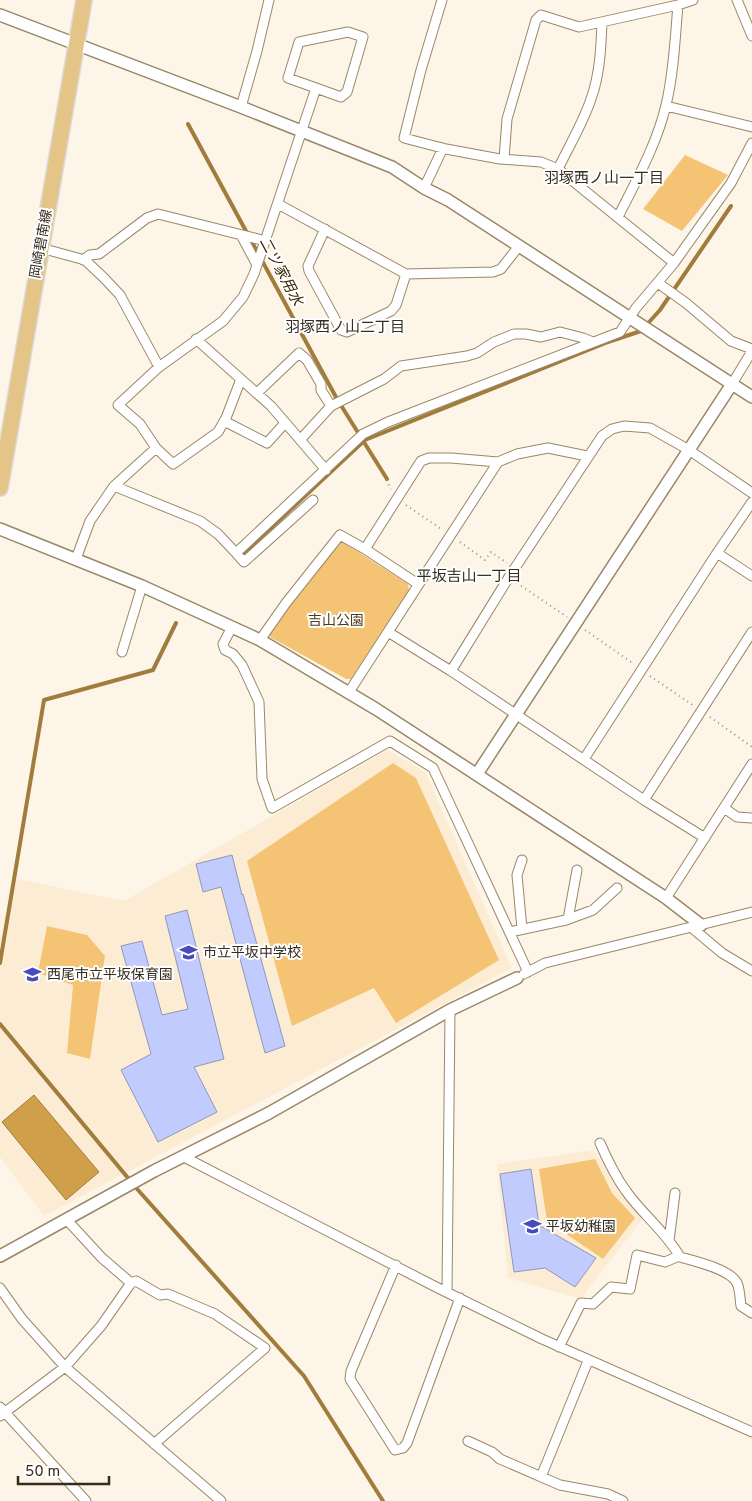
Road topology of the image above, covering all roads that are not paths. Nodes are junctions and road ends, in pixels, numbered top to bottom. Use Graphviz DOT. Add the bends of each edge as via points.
graph roads {
  1 [pos="84,0"];
  2 [pos="269,0"];
  3 [pos="442,0"];
  4 [pos="693,0"];
  5 [pos="737,0"];
  6 [pos="678,5"];
  7 [pos="0,15"];
  8 [pos="602,22"];
  9 [pos="752,36"];
  10 [pos="76,44"];
  11 [pos="316,88"];
  12 [pos="666,106"];
  13 [pos="241,107"];
  14 [pos="752,127"];
  15 [pos="301,130"];
  16 [pos="752,143"];
  17 [pos="443,148"];
  18 [pos="504,159"];
  19 [pos="558,169"];
  20 [pos="424,188"];
  21 [pos="278,204"];
  22 [pos="618,217"];
  23 [pos="325,230"];
  24 [pos="241,235"];
  25 [pos="266,241"];
  26 [pos="519,246"];
  27 [pos="41,248"];
  28 [pos="83,260"];
  29 [pos="674,263"];
  30 [pos="257,265"];
  31 [pos="406,274"];
  32 [pos="658,283"];
  33 [pos="630,318"];
  34 [pos="196,339"];
  35 [pos="593,342"];
  36 [pos="752,350"];
  37 [pos="159,367"];
  38 [pos="241,379"];
  39 [pos="732,384"];
  40 [pos="257,394"];
  41 [pos="752,397"];
  42 [pos="331,406"];
  43 [pos="224,421"];
  44 [pos="285,423"];
  45 [pos="300,440"];
  46 [pos="156,448"];
  47 [pos="689,450"];
  48 [pos="587,456"];
  49 [pos="498,462"];
  50 [pos="326,470"];
  51 [pos="114,486"];
  52 [pos="0,488"];
  53 [pos="752,493"];
  54 [pos="313,500"];
  55 [pos="301,501"];
  56 [pos="752,502"];
  57 [pos="0,530"];
  58 [pos="365,549"];
  59 [pos="717,552"];
  60 [pos="239,555"];
  61 [pos="76,559"];
  62 [pos="752,576"];
  63 [pos="418,584"];
  64 [pos="142,586"];
  65 [pos="232,627"];
  66 [pos="388,632"];
  67 [pos="752,632"];
  68 [pos="260,640"];
  69 [pos="122,652"];
  70 [pos="451,671"];
  71 [pos="349,692"];
  72 [pos="516,715"];
  73 [pos="584,759"];
  74 [pos="752,764"];
  75 [pos="477,774"];
  76 [pos="644,800"];
  77 [pos="724,808"];
  78 [pos="752,818"];
  79 [pos="704,838"];
  80 [pos="522,860"];
  81 [pos="577,870"];
  82 [pos="617,888"];
  83 [pos="666,898"];
  84 [pos="752,912"];
  85 [pos="568,919"];
  86 [pos="696,926"];
  87 [pos="522,929"];
  88 [pos="510,932"];
  89 [pos="752,971"];
  90 [pos="528,972"];
  91 [pos="517,978"];
  92 [pos="450,1010"];
  93 [pos="600,1143"];
  94 [pos="184,1157"];
  95 [pos="675,1193"];
  96 [pos="67,1220"];
  97 [pos="669,1241"];
  98 [pos="0,1256"];
  99 [pos="679,1256"];
  100 [pos="396,1265"];
  101 [pos="132,1283"];
  102 [pos="0,1288"];
  103 [pos="447,1292"];
  104 [pos="460,1298"];
  105 [pos="752,1313"];
  106 [pos="559,1347"];
  107 [pos="588,1361"];
  108 [pos="64,1367"];
  109 [pos="2,1412"];
  110 [pos="752,1432"];
  111 [pos="468,1441"];
  112 [pos="154,1444"];
  113 [pos="541,1477"];
  114 [pos="86,1501"];
  115 [pos="221,1501"];
  116 [pos="623,1501"];
  1 -- 10 [label="main road, 岡崎碧南線"];
  2 -- 13 [label="street"];
  3 -- 17 [label="street" via="404,138"];
  4 -- 6 [label="street"];
  5 -- 9 [label="street"];
  6 -- 8 [label="street"];
  6 -- 12 [label="street"];
  7 -- 10 [label="street"];
  8 -- 18 [label="street" via="579,27 541,15 536,20 507,119"];
  8 -- 19 [label="street" via="600,64 592,97"];
  10 -- 13 [label="street"];
  10 -- 27 [label="main road, 岡崎碧南線"];
  11 -- 11 [label="street" via="341,96 347,92 363,37 348,32 299,42 288,78"];
  11 -- 15 [label="street"];
  12 -- 14 [label="street"];
  12 -- 22 [label="street" via="654,142"];
  13 -- 15 [label="street"];
  15 -- 20 [label="street" via="392,167"];
  15 -- 21 [label="street"];
  16 -- 29 [label="street" via="731,184"];
  17 -- 18 [label="street"];
  17 -- 20 [label="street"];
  18 -- 19 [label="street" via="541,162"];
  19 -- 22 [label="street"];
  20 -- 26 [label="street"];
  21 -- 23 [label="street"];
  21 -- 25 [label="street"];
  22 -- 29 [label="street"];
  23 -- 31 [label="street"];
  23 -- 31 [label="street" via="308,266 341,330 348,332 390,311 396,305"];
  24 -- 25 [label="street"];
  24 -- 28 [label="street" via="158,214 147,218 99,254"];
  24 -- 30 [label="street"];
  25 -- 30 [label="street"];
  26 -- 31 [label="street" via="501,269 493,272"];
  26 -- 33 [label="street"];
  27 -- 28 [label="street"];
  27 -- 52 [label="main road, 岡崎碧南線"];
  28 -- 37 [label="street" via="120,295"];
  29 -- 32 [label="street"];
  30 -- 34 [label="street" via="242,297 228,315"];
  32 -- 33 [label="street"];
  32 -- 36 [label="street" via="731,341"];
  33 -- 35 [label="street" via="620,332"];
  33 -- 39 [label="street"];
  34 -- 37 [label="street"];
  34 -- 38 [label="street"];
  35 -- 42 [label="street" via="560,332 541,337 514,334 467,356 401,366 384,379"];
  35 -- 50 [label="street" via="388,422 363,434"];
  36 -- 39 [label="street"];
  37 -- 46 [label="street" via="118,405 140,424"];
  38 -- 40 [label="street"];
  38 -- 43 [label="street"];
  39 -- 41 [label="street"];
  39 -- 47 [label="street"];
  40 -- 42 [label="street" via="299,353 307,360"];
  40 -- 44 [label="street"];
  42 -- 45 [label="street"];
  43 -- 44 [label="street" via="267,443"];
  43 -- 46 [label="street" via="218,432 173,464"];
  44 -- 45 [label="street"];
  45 -- 50 [label="street"];
  46 -- 51 [label="street"];
  47 -- 48 [label="street" via="650,428 624,426 602,436"];
  47 -- 53 [label="street"];
  47 -- 72 [label="street"];
  48 -- 49 [label="street" via="548,448 517,454"];
  48 -- 70 [label="street"];
  49 -- 58 [label="street" via="444,458 421,461"];
  49 -- 63 [label="street"];
  50 -- 55 [label="street"];
  51 -- 60 [label="street" via="200,521"];
  51 -- 61 [label="street" via="90,520"];
  54 -- 55 [label="street"];
  55 -- 60 [label="street"];
  55 -- 60 [label="street" via="244,562"];
  56 -- 59 [label="street"];
  57 -- 61 [label="street"];
  58 -- 63 [label="street"];
  58 -- 68 [label="street" via="340,535"];
  59 -- 62 [label="street"];
  59 -- 73 [label="street"];
  61 -- 64 [label="street"];
  63 -- 66 [label="street"];
  64 -- 65 [label="street"];
  64 -- 69 [label="street"];
  65 -- 68 [label="street"];
  65 -- 88 [label="street" via="223,644 225,650 242,665 259,702 262,779 272,808 390,741 433,768"];
  66 -- 70 [label="street"];
  66 -- 71 [label="street"];
  67 -- 76 [label="street"];
  68 -- 71 [label="street"];
  70 -- 72 [label="street"];
  71 -- 75 [label="street"];
  72 -- 73 [label="street"];
  72 -- 75 [label="street"];
  73 -- 76 [label="street"];
  74 -- 77 [label="street"];
  75 -- 83 [label="street"];
  76 -- 79 [label="street"];
  77 -- 78 [label="street" via="737,817"];
  77 -- 79 [label="street"];
  79 -- 83 [label="street"];
  80 -- 87 [label="street" via="517,875"];
  81 -- 85 [label="street"];
  82 -- 85 [label="street" via="592,910"];
  83 -- 86 [label="street"];
  84 -- 86 [label="street"];
  85 -- 87 [label="street"];
  86 -- 89 [label="street" via="722,953"];
  86 -- 90 [label="street" via="545,963"];
  87 -- 88 [label="street"];
  88 -- 90 [label="street"];
  90 -- 91 [label="street"];
  91 -- 92 [label="street"];
  92 -- 94 [label="street" via="278,1108"];
  92 -- 103 [label="street"];
  93 -- 97 [label="street" via="626,1192"];
  94 -- 96 [label="street"];
  94 -- 100 [label="street"];
  95 -- 97 [label="street"];
  96 -- 98 [label="street"];
  96 -- 101 [label="street" via="102,1258"];
  97 -- 99 [label="street"];
  99 -- 105 [label="street" via="708,1264 731,1277 737,1283 741,1306"];
  99 -- 106 [label="street" via="665,1262 637,1255 630,1289 611,1287 593,1304 581,1303"];
  100 -- 103 [label="street"];
  100 -- 104 [label="street" via="350,1379 395,1450 408,1443"];
  101 -- 108 [label="street" via="101,1326"];
  101 -- 112 [label="street" via="136,1280 160,1295 168,1294 215,1314 265,1348"];
  102 -- 108 [label="street"];
  103 -- 104 [label="street"];
  104 -- 106 [label="street"];
  106 -- 107 [label="street"];
  107 -- 110 [label="street"];
  107 -- 113 [label="street"];
  108 -- 109 [label="street"];
  108 -- 112 [label="street"];
  109 -- 114 [label="street"];
  111 -- 113 [label="street"];
  112 -- 115 [label="street"];
  113 -- 116 [label="street" via="560,1485 608,1494"];
}
